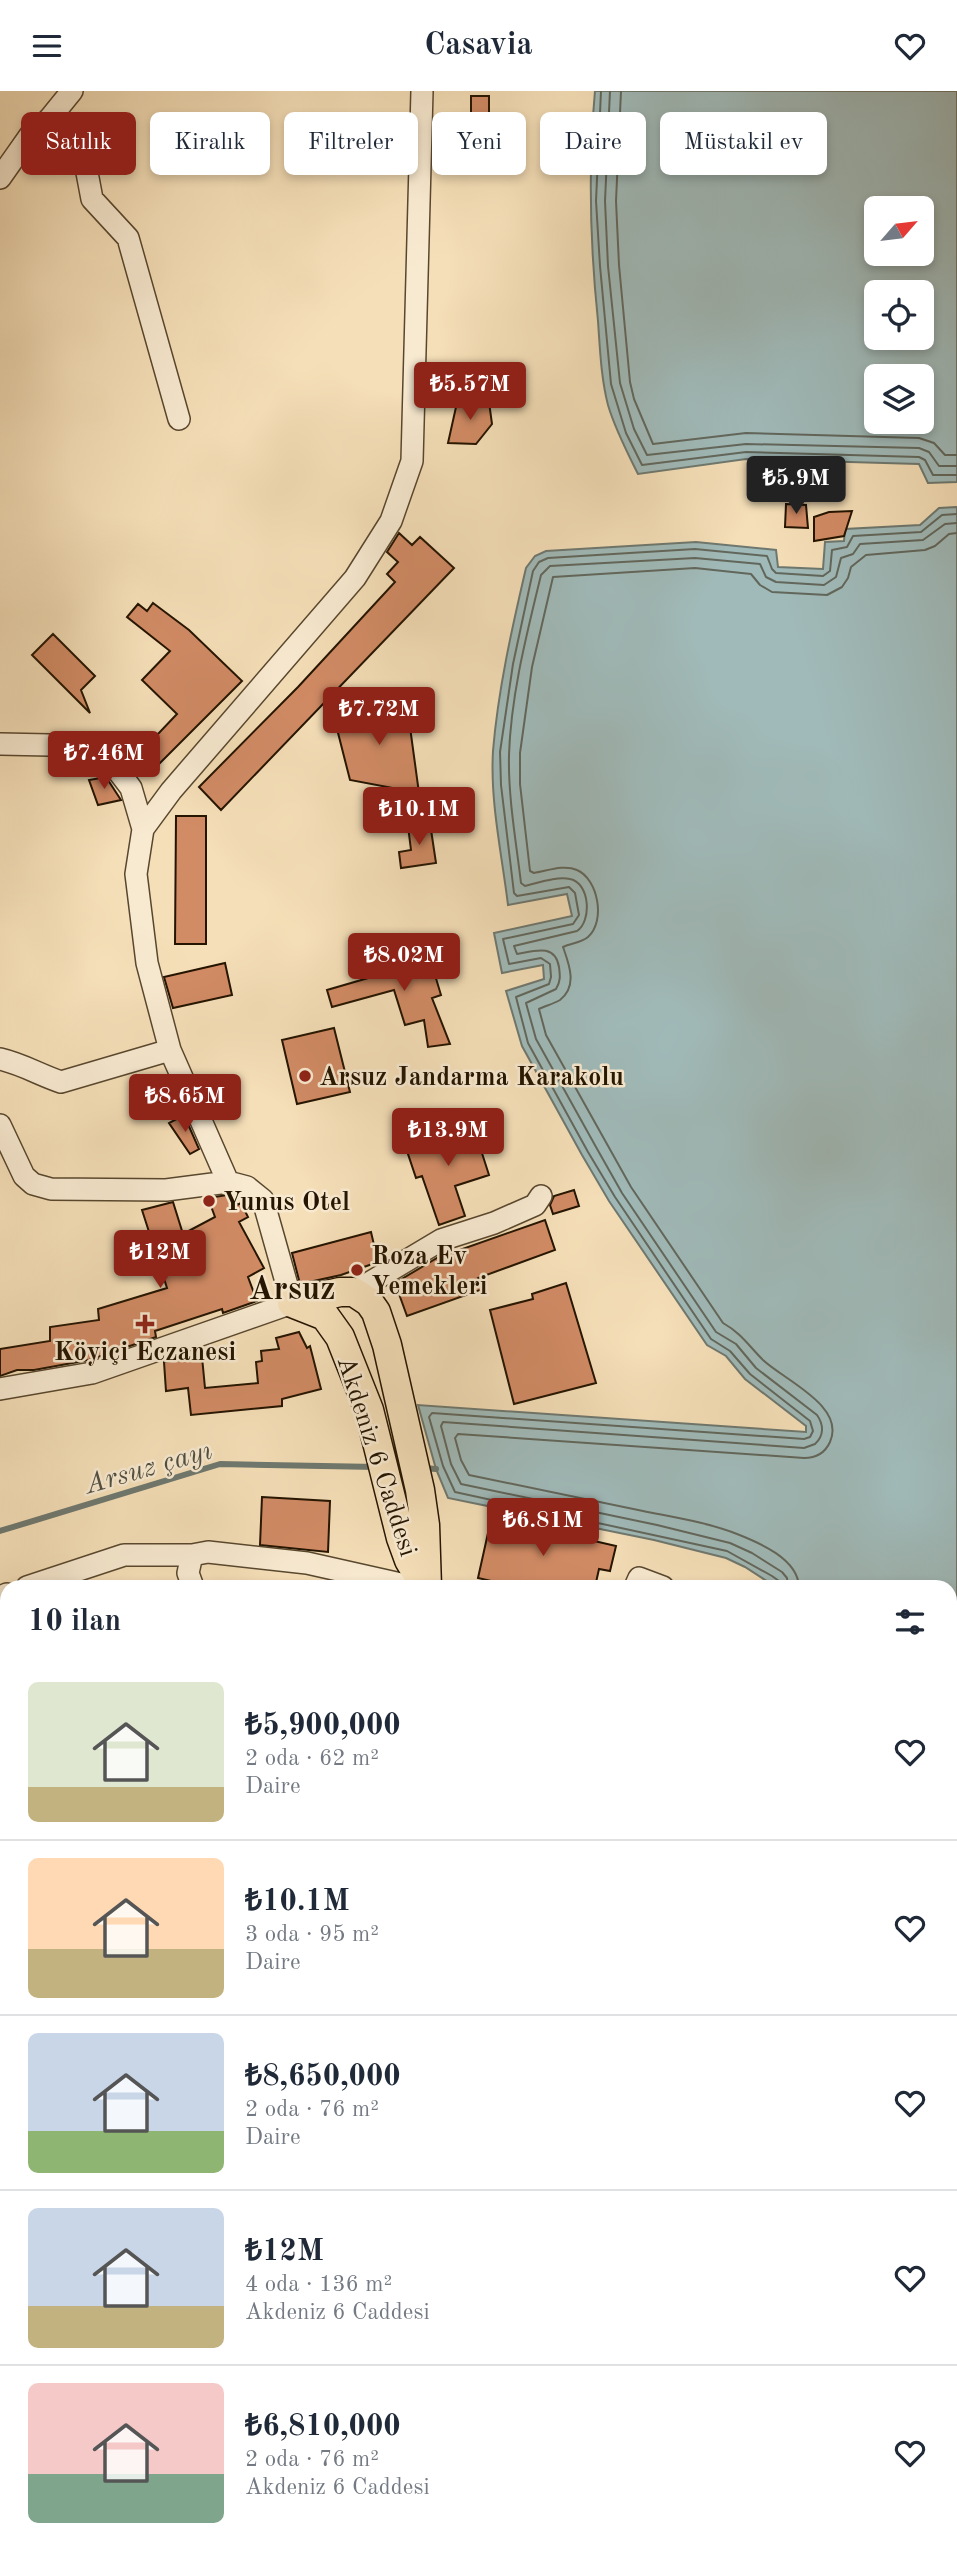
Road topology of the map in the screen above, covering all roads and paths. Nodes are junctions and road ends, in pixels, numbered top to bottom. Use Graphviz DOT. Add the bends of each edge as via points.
graph roads {
  1 [pos="72,91"];
  2 [pos="422,91"];
  3 [pos="55,112"];
  4 [pos="21,148"];
  5 [pos="87,175"];
  6 [pos="0,178"];
  7 [pos="179,419"];
  8 [pos="0,744"];
  9 [pos="143,829"];
  10 [pos="170,1050"];
  11 [pos="0,1059"];
  12 [pos="0,1125"];
  13 [pos="228,1182"];
  14 [pos="541,1196"];
  15 [pos="354,1292"];
  16 [pos="292,1303"];
  17 [pos="0,1389"];
  18 [pos="192,1555"];
  19 [pos="48,1580"];
  20 [pos="190,1580"];
  21 [pos="383,1580"];
  22 [pos="422,1580"];
  23 [pos="426,1580"];
  1 -- 3 [label="street"];
  2 -- 9 [label="street" via="412,461 391,521 355,578"];
  4 -- 6 [label="street"];
  5 -- 7 [label="street" via="92,199 128,238"];
  8 -- 9 [label="street" via="99,746 131,788"];
  9 -- 10 [label="street" via="136,874 147,963"];
  10 -- 11 [label="street" via="61,1081"];
  10 -- 13 [label="street"];
  12 -- 13 [label="street" via="24,1176 51,1189 166,1190"];
  13 -- 16 [label="street" via="247,1187 263,1200"];
  14 -- 15 [label="street" via="536,1205 441,1240"];
  15 -- 16 [label="main road"];
  15 -- 23 [label="main road, Akdeniz 6 Caddesi" via="376,1312 387,1345 423,1510"];
  16 -- 17 [label="street" via="92,1373"];
  16 -- 22 [label="main road, Akdeniz 6 Caddesi" via="325,1316 333,1325 359,1382 401,1538"];
  18 -- 19 [label="street" via="124,1555"];
  18 -- 20 [label="street"];
  18 -- 21 [label="street" via="208,1552 307,1563"];
}
